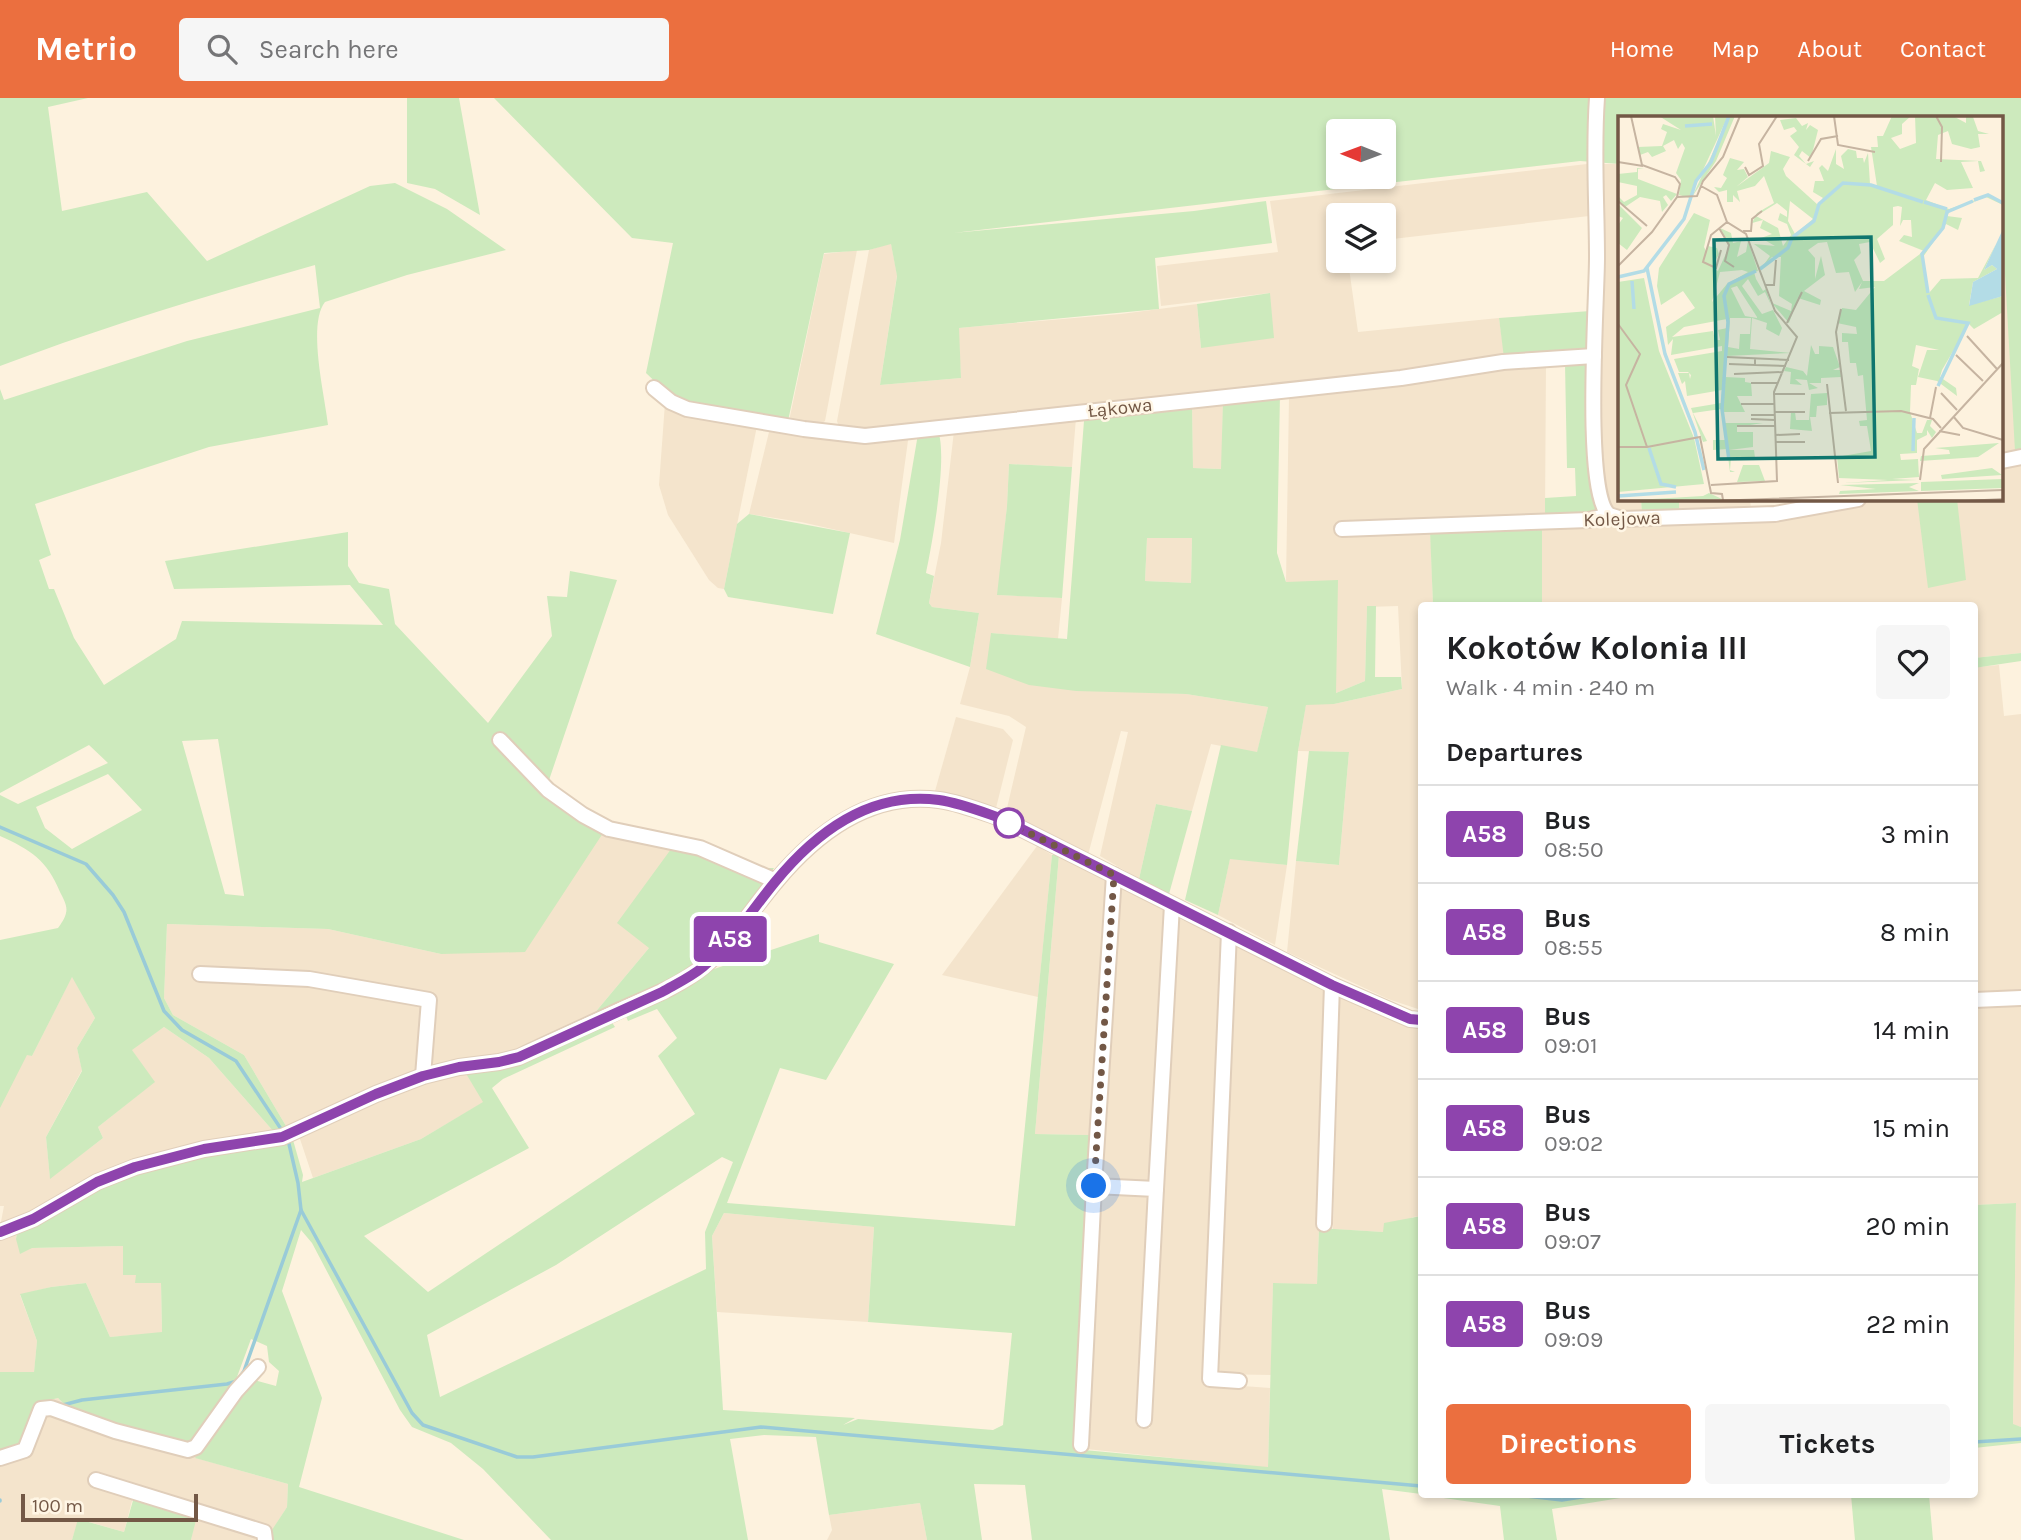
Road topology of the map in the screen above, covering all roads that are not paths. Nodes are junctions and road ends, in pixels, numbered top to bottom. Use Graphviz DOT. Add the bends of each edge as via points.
graph roads {
  1 [pos="1597,98"];
  2 [pos="1594,356"];
  3 [pos="654,388"];
  4 [pos="1852,500"];
  5 [pos="1609,515"];
  6 [pos="1342,529"];
  7 [pos="500,740"];
  8 [pos="1114,875"];
  9 [pos="776,881"];
  10 [pos="1172,905"];
  11 [pos="1229,932"];
  12 [pos="200,974"];
  13 [pos="1332,985"];
  14 [pos="2021,998"];
  15 [pos="1978,1000"];
  16 [pos="1418,1020"];
  17 [pos="423,1076"];
  18 [pos="1094,1186"];
  19 [pos="1156,1189"];
  20 [pos="1324,1224"];
  21 [pos="0,1232"];
  22 [pos="258,1367"];
  23 [pos="1239,1381"];
  24 [pos="1144,1420"];
  25 [pos="1081,1445"];
  26 [pos="0,1458"];
  27 [pos="96,1480"];
  28 [pos="265,1540"];
  1 -- 2 [label="street"];
  2 -- 3 [label="street, Łąkowa" via="1503,362 1401,378 865,436 687,409"];
  2 -- 5 [label="street" via="1597,480 1601,503"];
  4 -- 5 [label="street, Kolejowa" via="1775,514 1622,519"];
  5 -- 6 [label="street, Kolejowa" via="1589,520"];
  7 -- 9 [label="street" via="548,790 583,816 609,829 700,848"];
  8 -- 9 [label="street" via="971,808 941,800 905,799 877,805 834,827"];
  8 -- 10 [label="street"];
  8 -- 18 [label="street"];
  9 -- 17 [label="street" via="729,940 683,981 519,1057"];
  10 -- 11 [label="street"];
  10 -- 19 [label="street"];
  11 -- 13 [label="street"];
  11 -- 23 [label="street" via="1210,1379"];
  12 -- 17 [label="street" via="309,979 429,1000"];
  13 -- 16 [label="street"];
  13 -- 20 [label="street"];
  14 -- 15 [label="street"];
  17 -- 21 [label="street" via="282,1137 204,1149 135,1167"];
  18 -- 19 [label="street"];
  18 -- 25 [label="street"];
  19 -- 24 [label="street"];
  22 -- 26 [label="street" via="196,1447 187,1450 127,1434 51,1408 41,1409 24,1450"];
  27 -- 28 [label="street" via="264,1532"];
}
